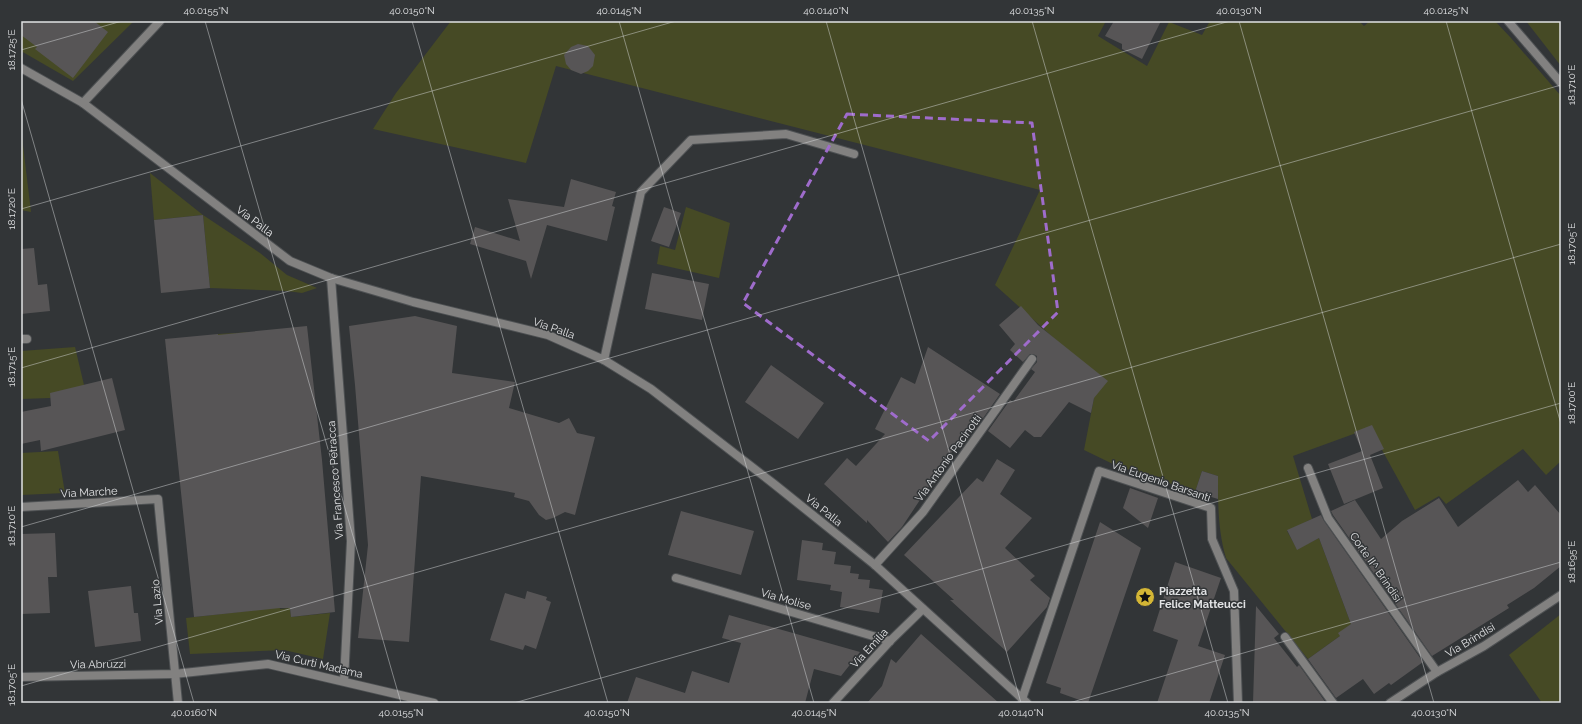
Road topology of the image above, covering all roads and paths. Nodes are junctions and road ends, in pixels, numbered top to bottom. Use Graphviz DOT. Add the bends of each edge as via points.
graph roads {
  1 [pos="160,21"];
  2 [pos="1508,21"];
  3 [pos="21,68"];
  4 [pos="1561,83"];
  5 [pos="83,103"];
  6 [pos="854,154"];
  7 [pos="331,278"];
  8 [pos="1032,359"];
  9 [pos="604,360"];
  10 [pos="1308,468"];
  11 [pos="158,499"];
  12 [pos="21,507"];
  13 [pos="875,565"];
  14 [pos="676,578"];
  15 [pos="1561,594"];
  16 [pos="923,609"];
  17 [pos="1285,637"];
  18 [pos="890,641"];
  19 [pos="1437,672"];
  20 [pos="174,674"];
  21 [pos="21,676"];
  22 [pos="344,681"];
  23 [pos="1024,701"];
  24 [pos="178,703"];
  25 [pos="434,703"];
  26 [pos="833,703"];
  27 [pos="1238,703"];
  28 [pos="1333,703"];
  29 [pos="1390,703"];
  1 -- 5 [label="street"];
  2 -- 4 [label="street"];
  3 -- 5 [label="street, Via Palla"];
  5 -- 7 [label="street, Via Palla" via="290,261"];
  6 -- 9 [label="street" via="786,134 691,140 641,192"];
  7 -- 9 [label="street, Via Palla" via="413,302 548,335"];
  7 -- 22 [label="street, Via Francesco Petracca" via="351,541"];
  8 -- 13 [label="street, Via Antonio Pacinotti" via="923,512"];
  9 -- 13 [label="street, Via Palla" via="651,389"];
  10 -- 19 [label="street, Corte II^ Brindisi" via="1328,518"];
  11 -- 12 [label="street, Via Marche"];
  11 -- 20 [label="street, Via Lazio"];
  13 -- 16 [label="street, Via Palla"];
  14 -- 18 [label="street, Via Molise"];
  15 -- 19 [label="street, Via Brindisi" via="1484,646"];
  16 -- 18 [label="street, Via Emilia"];
  16 -- 23 [label="street, Via Palla"];
  17 -- 28 [label="street"];
  18 -- 26 [label="street, Via Emilia"];
  19 -- 29 [label="street, Via Brindisi"];
  20 -- 21 [label="street, Via Abruzzi"];
  20 -- 22 [label="street, Via Curti Madama" via="268,664"];
  20 -- 24 [label="street, Via Lazio"];
  22 -- 25 [label="street, Via Curti Madama"];
  23 -- 27 [label="street, Via Eugenio Barsanti" via="1099,471 1211,508 1212,539 1234,591"];
}
